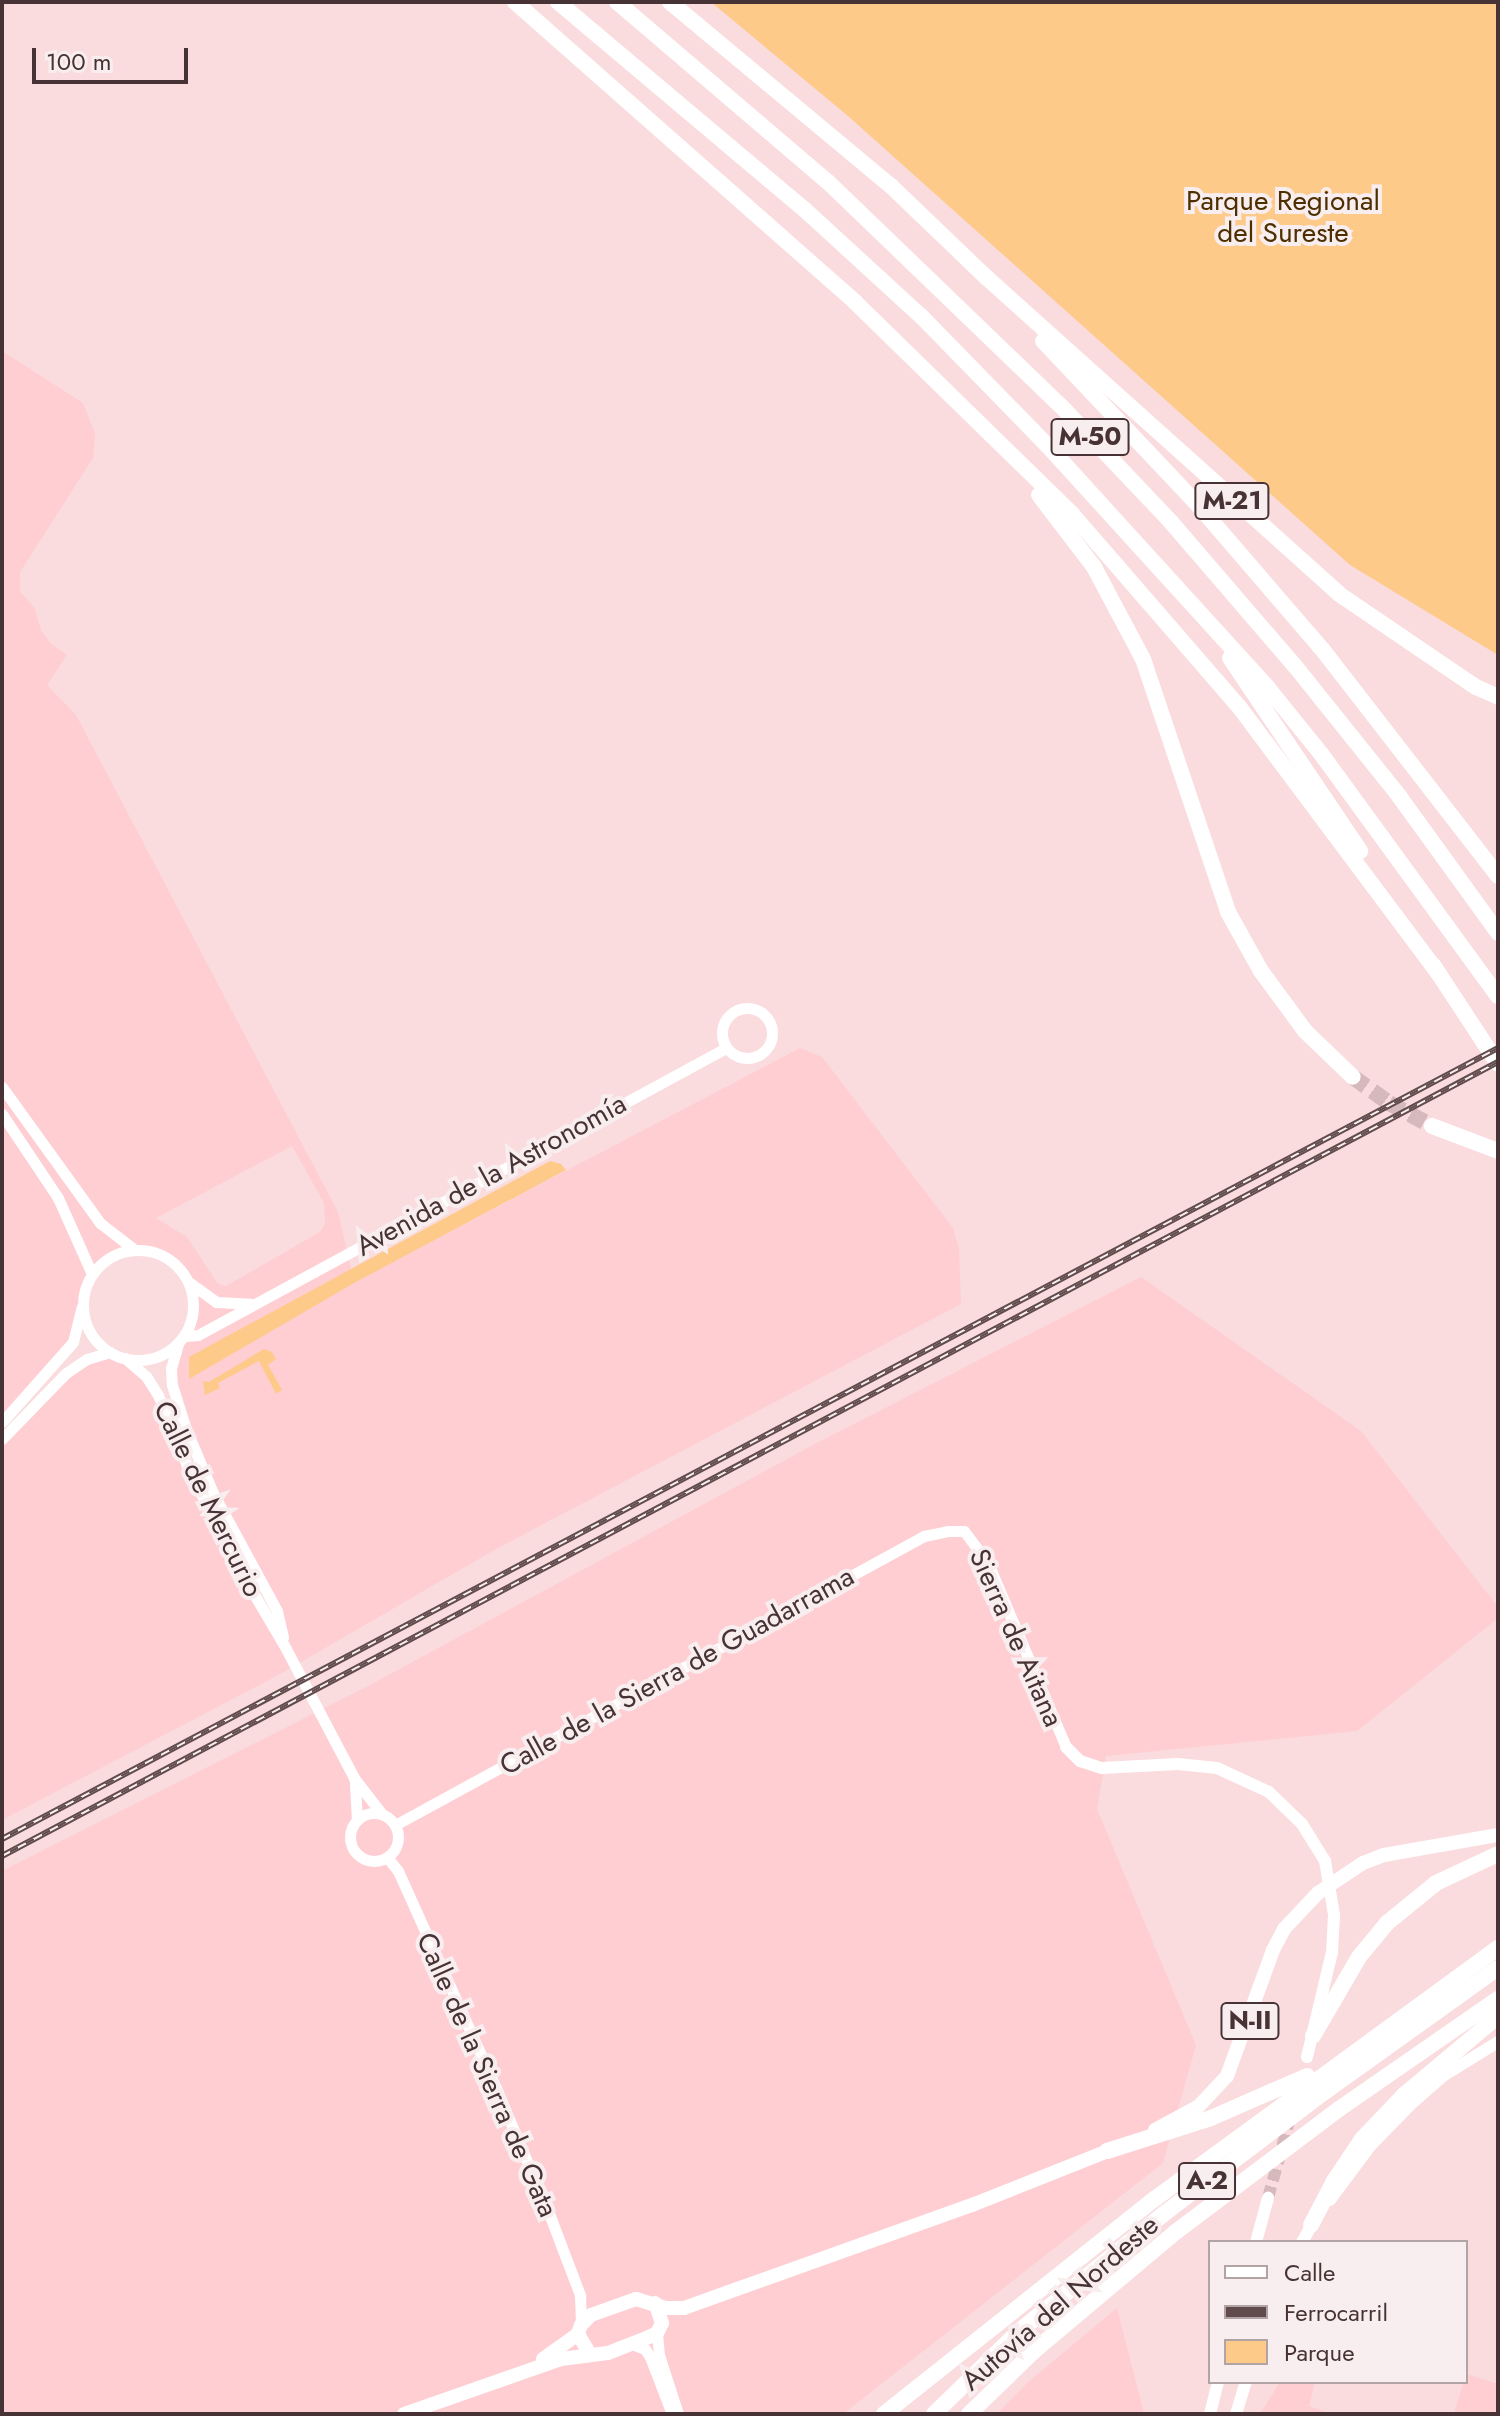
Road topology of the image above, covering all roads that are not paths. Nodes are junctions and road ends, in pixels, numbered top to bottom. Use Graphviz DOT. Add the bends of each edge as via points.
graph roads {
  1 [pos="515,2"];
  2 [pos="558,2"];
  3 [pos="617,2"];
  4 [pos="670,2"];
  5 [pos="986,277"];
  6 [pos="998,444"];
  7 [pos="1221,637"];
  8 [pos="1498,697"];
  9 [pos="1498,876"];
  10 [pos="1498,933"];
  11 [pos="1439,974"];
  12 [pos="1498,996"];
  13 [pos="726,1048"];
  14 [pos="1498,1064"];
  15 [pos="1353,1077"];
  16 [pos="2,1087"];
  17 [pos="2,1114"];
  18 [pos="1432,1126"];
  19 [pos="1498,1151"];
  20 [pos="135,1250"];
  21 [pos="92,1274"];
  22 [pos="189,1281"];
  23 [pos="83,1303"];
  24 [pos="255,1303"];
  25 [pos="181,1340"];
  26 [pos="110,1352"];
  27 [pos="125,1358"];
  28 [pos="2,1422"];
  29 [pos="2,1439"];
  30 [pos="964,1531"];
  31 [pos="284,1645"];
  32 [pos="1066,1747"];
  33 [pos="354,1778"];
  34 [pos="382,1814"];
  35 [pos="357,1820"];
  36 [pos="395,1825"];
  37 [pos="1498,1835"];
  38 [pos="1498,1854"];
  39 [pos="387,1857"];
  40 [pos="1498,1948"];
  41 [pos="1498,1968"];
  42 [pos="1498,1999"];
  43 [pos="1419,2004"];
  44 [pos="1498,2016"];
  45 [pos="1313,2036"];
  46 [pos="1498,2042"];
  47 [pos="1307,2057"];
  48 [pos="1107,2151"];
  49 [pos="1268,2198"];
  50 [pos="1311,2225"];
  51 [pos="1257,2240"];
  52 [pos="1303,2240"];
  53 [pos="580,2295"];
  54 [pos="655,2303"];
  55 [pos="606,2310"];
  56 [pos="580,2329"];
  57 [pos="657,2333"];
  58 [pos="632,2344"];
  59 [pos="590,2354"];
  60 [pos="510,2376"];
  61 [pos="1218,2384"];
  62 [pos="1245,2384"];
  63 [pos="404,2414"];
  64 [pos="672,2414"];
  65 [pos="678,2414"];
  66 [pos="884,2414"];
  67 [pos="934,2414"];
  68 [pos="969,2414"];
  69 [pos="1210,2414"];
  70 [pos="1236,2414"];
  1 -- 6 [label="highway, M-50" via="855,302"];
  2 -- 7 [label="highway, M-50" via="804,209 922,317"];
  3 -- 10 [label="highway, M-50" via="828,182 945,292 1171,522 1399,796"];
  4 -- 5 [label="highway, M-50" via="891,186"];
  5 -- 8 [label="highway, M-21" via="1339,594"];
  5 -- 9 [label="highway, M-50" via="1198,505 1322,649"];
  6 -- 11 [label="highway, M-50" via="1093,537 1240,708"];
  6 -- 15 [label="highway" via="1094,567 1136,645 1167,721 1210,862 1241,936 1305,1031"];
  7 -- 11 [label="highway" via="1232,662 1307,767"];
  7 -- 12 [label="highway, M-50" via="1322,755"];
  11 -- 14 [label="highway, M-50"];
  13 -- 13 [label="street" via="744,1059 759,1056 772,1039 768,1018 748,1008 732,1013 722,1032"];
  13 -- 24 [label="street, Avenida de la Astronomía"];
  16 -- 20 [label="street" via="100,1223"];
  17 -- 21 [label="street" via="58,1198"];
  18 -- 19 [label="highway"];
  20 -- 21 [label="street" via="105,1261"];
  20 -- 22 [label="street" via="169,1258"];
  21 -- 23 [label="street"];
  22 -- 24 [label="street" via="216,1302"];
  22 -- 25 [label="street" via="193,1313"];
  23 -- 26 [label="street" via="95,1340"];
  23 -- 28 [label="street" via="73,1342"];
  24 -- 25 [label="street, Avenida de la Astronomía"];
  25 -- 27 [label="street" via="144,1360"];
  25 -- 31 [label="street, Calle de Mercurio" via="171,1368 186,1429 213,1493 277,1611"];
  26 -- 27 [label="street"];
  26 -- 29 [label="street" via="66,1373"];
  27 -- 31 [label="street, Calle de Mercurio" via="158,1395 226,1543"];
  30 -- 32 [label="street, Sierra de Aitana" via="987,1561"];
  30 -- 36 [label="street, Calle de la Sierra de Guadarrama" via="924,1536"];
  31 -- 33 [label="street, Calle de Mercurio"];
  32 -- 45 [label="main road" via="1080,1761 1102,1768 1217,1768 1269,1792 1302,1824 1325,1861 1334,1915 1332,1952"];
  33 -- 34 [label="street"];
  33 -- 35 [label="street"];
  34 -- 35 [label="street"];
  34 -- 36 [label="street"];
  35 -- 39 [label="street" via="350,1839 353,1849 369,1861"];
  36 -- 39 [label="street" via="397,1844"];
  37 -- 48 [label="main road, N-II" via="1414,1847 1363,1863 1318,1893 1284,1929 1273,1950 1236,2058 1214,2093 1186,2115"];
  38 -- 45 [label="highway" via="1436,1883 1387,1923 1359,1957"];
  39 -- 53 [label="street, Calle de la Sierra de Gata" via="496,2088"];
  40 -- 43 [label="highway"];
  41 -- 67 [label="highway, Autovía del Nordeste / A-2" via="1165,2213 1018,2332"];
  42 -- 68 [label="highway, Autovía del Nordeste / A-2" via="1177,2231 1035,2350"];
  43 -- 48 [label="highway" via="1275,2093"];
  43 -- 66 [label="highway" via="1156,2198"];
  44 -- 50 [label="highway" via="1404,2095 1362,2139"];
  45 -- 47 [label="main road"];
  46 -- 50 [label="main road" via="1443,2076 1411,2104 1371,2145"];
  48 -- 54 [label="main road, N-II" via="684,2308"];
  49 -- 51 [label="main road"];
  50 -- 52 [label="main road"];
  53 -- 55 [label="street"];
  53 -- 56 [label="street, Calle de la Sierra de Gata"];
  54 -- 55 [label="main road, N-II" via="636,2299"];
  54 -- 57 [label="main road" via="662,2320"];
  55 -- 56 [label="main road, N-II" via="586,2318"];
  56 -- 59 [label="main road"];
  56 -- 60 [label="main road, N-II" via="569,2343"];
  57 -- 58 [label="main road, N-II"];
  57 -- 65 [label="street"];
  58 -- 59 [label="main road, N-II"];
  58 -- 64 [label="street" via="650,2357"];
  59 -- 60 [label="main road, N-II"];
  60 -- 63 [label="main road, N-II"];
  61 -- 69 [label="main road"];
  62 -- 70 [label="main road"];
}
